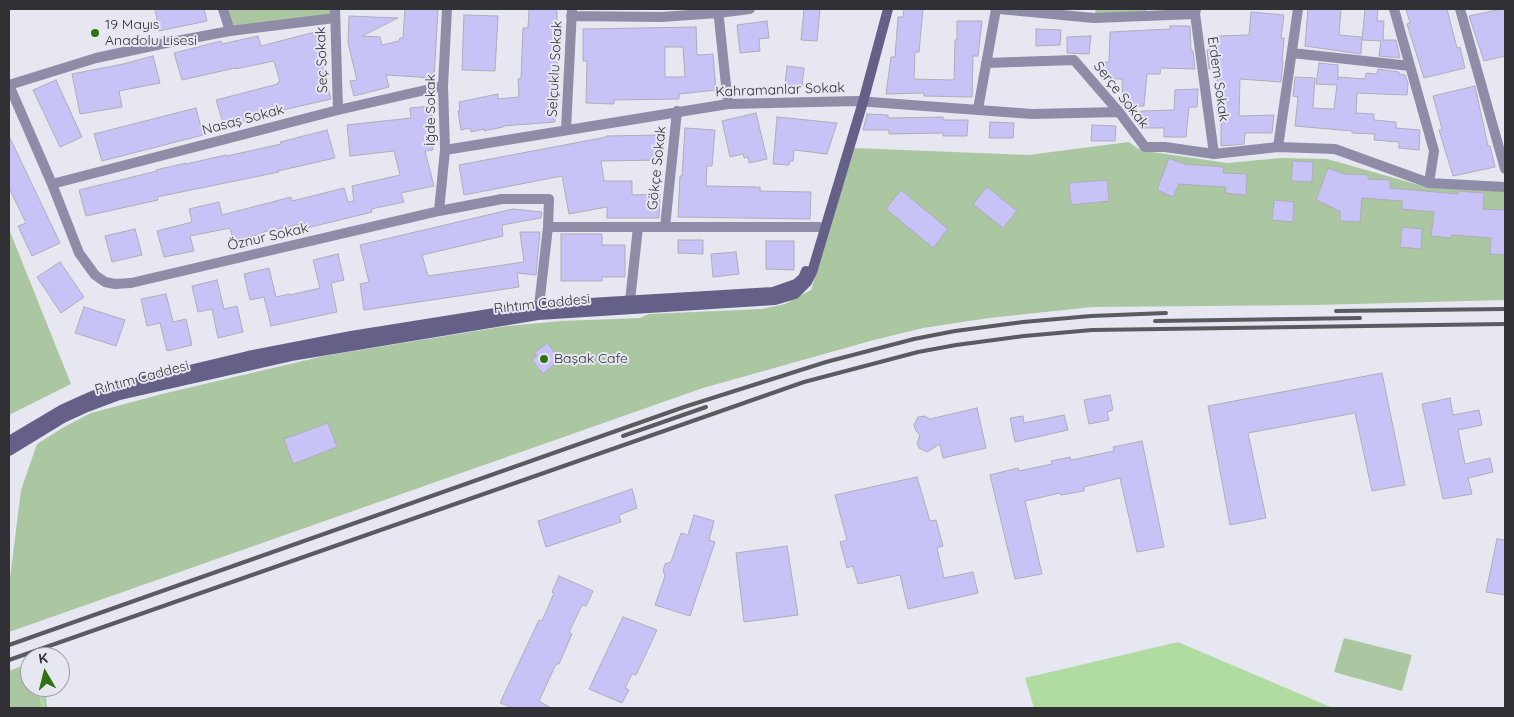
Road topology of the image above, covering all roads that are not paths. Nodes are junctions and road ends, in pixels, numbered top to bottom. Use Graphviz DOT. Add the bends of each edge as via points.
graph roads {
  1 [pos="223,9"];
  2 [pos="447,9"];
  3 [pos="750,9"];
  4 [pos="882,9"];
  5 [pos="888,9"];
  6 [pos="997,9"];
  7 [pos="1298,9"];
  8 [pos="1394,9"];
  9 [pos="1460,9"];
  10 [pos="718,11"];
  11 [pos="572,12"];
  12 [pos="1196,12"];
  13 [pos="335,13"];
  14 [pos="1095,13"];
  15 [pos="230,31"];
  16 [pos="1292,53"];
  17 [pos="986,63"];
  18 [pos="1410,66"];
  19 [pos="9,85"];
  20 [pos="443,86"];
  21 [pos="860,102"];
  22 [pos="728,104"];
  23 [pos="978,109"];
  24 [pos="338,110"];
  25 [pos="677,111"];
  26 [pos="1119,112"];
  27 [pos="566,130"];
  28 [pos="1278,147"];
  29 [pos="445,150"];
  30 [pos="1214,154"];
  31 [pos="1505,169"];
  32 [pos="1429,183"];
  33 [pos="52,184"];
  34 [pos="1505,187"];
  35 [pos="439,211"];
  36 [pos="548,227"];
  37 [pos="638,227"];
  38 [pos="665,227"];
  39 [pos="819,227"];
  40 [pos="630,301"];
  41 [pos="539,306"];
  42 [pos="10,440"];
  43 [pos="9,452"];
  1 -- 15 [label="street"];
  2 -- 20 [label="street, İğde Sokak"];
  3 -- 10 [label="street"];
  4 -- 21 [label="main road, Rıhtım Caddesi"];
  5 -- 21 [label="main road, Rıhtım Caddesi"];
  6 -- 14 [label="street"];
  6 -- 17 [label="street"];
  7 -- 16 [label="street"];
  8 -- 18 [label="street"];
  9 -- 31 [label="street"];
  10 -- 11 [label="street" via="661,17"];
  10 -- 22 [label="street"];
  11 -- 27 [label="street, Selçuklu Sokak"];
  12 -- 14 [label="street"];
  12 -- 30 [label="street, Erdem Sokak"];
  13 -- 15 [label="street"];
  13 -- 24 [label="street, Seç Sokak"];
  15 -- 19 [label="street" via="96,58"];
  16 -- 18 [label="street"];
  16 -- 28 [label="street"];
  17 -- 23 [label="street"];
  17 -- 26 [label="street, Serçe Sokak" via="1074,60"];
  18 -- 32 [label="street" via="1434,151"];
  19 -- 33 [label="street, Öznur Sokak"];
  20 -- 24 [label="street, Nasaş Sokak"];
  20 -- 29 [label="street, İğde Sokak"];
  21 -- 22 [label="street, Kahramanlar Sokak"];
  21 -- 23 [label="street, Kahramanlar Sokak"];
  21 -- 39 [label="main road, Rıhtım Caddesi"];
  21 -- 43 [label="main road, Rıhtım Caddesi" via="812,272 803,288 785,298 538,315 291,356 87,406"];
  22 -- 25 [label="street, Kahramanlar Sokak"];
  23 -- 26 [label="street, Kahramanlar Sokak" via="1032,114"];
  24 -- 33 [label="street, Nasaş Sokak"];
  25 -- 27 [label="street, Kahramanlar Sokak"];
  25 -- 38 [label="street, Gökçe Sokak"];
  26 -- 30 [label="street, Serçe Sokak" via="1145,147"];
  27 -- 29 [label="street, Kahramanlar Sokak"];
  28 -- 30 [label="street"];
  28 -- 32 [label="street" via="1335,149"];
  29 -- 35 [label="street, İğde Sokak"];
  32 -- 34 [label="street"];
  33 -- 35 [label="street, Öznur Sokak" via="83,260 95,275 115,284"];
  35 -- 36 [label="street, Öznur Sokak" via="502,199 549,199"];
  36 -- 37 [label="street"];
  36 -- 41 [label="street, Öznur Sokak"];
  37 -- 38 [label="street"];
  37 -- 40 [label="street"];
  38 -- 39 [label="street"];
  39 -- 40 [label="main road, Rıhtım Caddesi" via="803,278 784,289 756,294"];
  40 -- 41 [label="main road, Rıhtım Caddesi"];
  41 -- 42 [label="main road, Rıhtım Caddesi" via="248,356 126,385 64,408"];
  42 -- 43 [label="street"];
}
